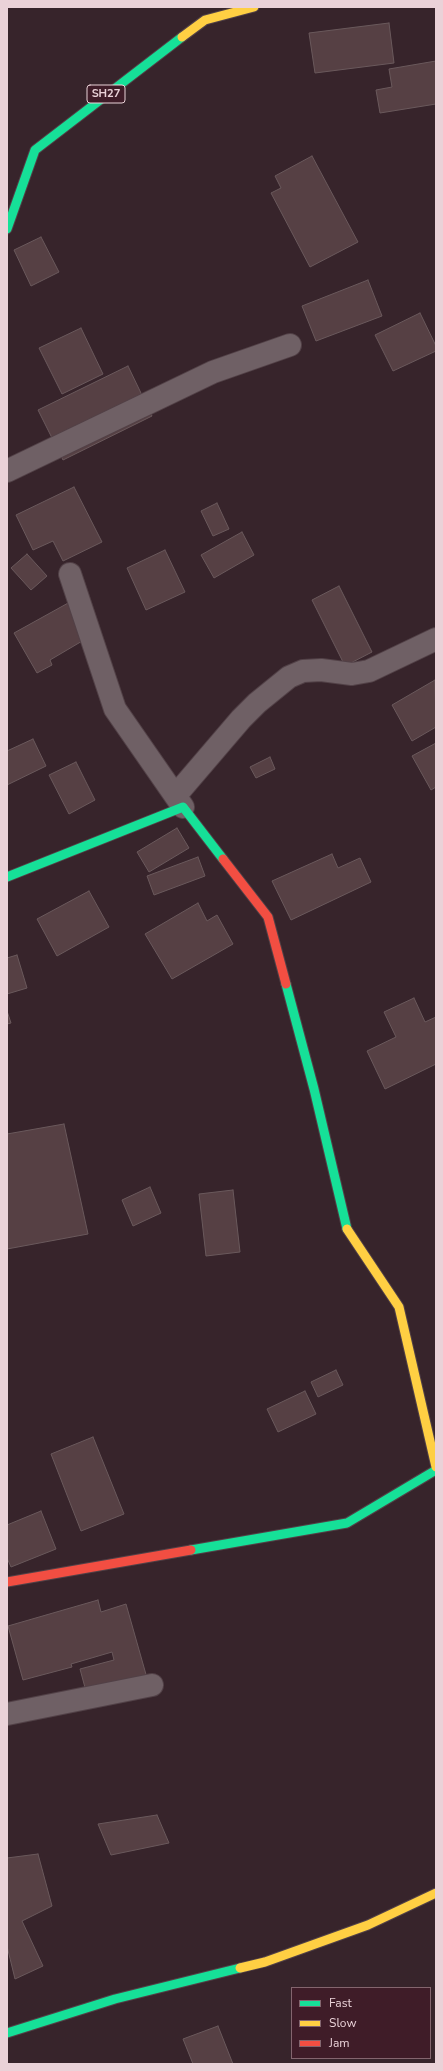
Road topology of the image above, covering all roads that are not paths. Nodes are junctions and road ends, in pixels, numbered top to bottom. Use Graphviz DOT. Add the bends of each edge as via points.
graph roads {
  1 [pos="254,7"];
  2 [pos="7,229"];
  3 [pos="290,345"];
  4 [pos="7,471"];
  5 [pos="70,574"];
  6 [pos="436,639"];
  7 [pos="180,801"];
  8 [pos="7,877"];
  9 [pos="436,1467"];
  10 [pos="436,1470"];
  11 [pos="7,1582"];
  12 [pos="152,1685"];
  13 [pos="7,1714"];
  14 [pos="436,1893"];
  15 [pos="7,2033"];
  1 -- 2 [label="street, SH27" via="205,20 35,150"];
  3 -- 4 [label="street" via="213,372"];
  5 -- 7 [label="street" via="115,709"];
  6 -- 7 [label="street" via="369,671 352,674 321,670 303,671 289,677 241,719"];
  7 -- 8 [label="street"];
  7 -- 9 [label="street" via="268,917 314,1089 348,1232 399,1307"];
  10 -- 11 [label="street" via="347,1523"];
  12 -- 13 [label="street"];
  14 -- 15 [label="street" via="368,1925 265,1962 115,1999"];
}
